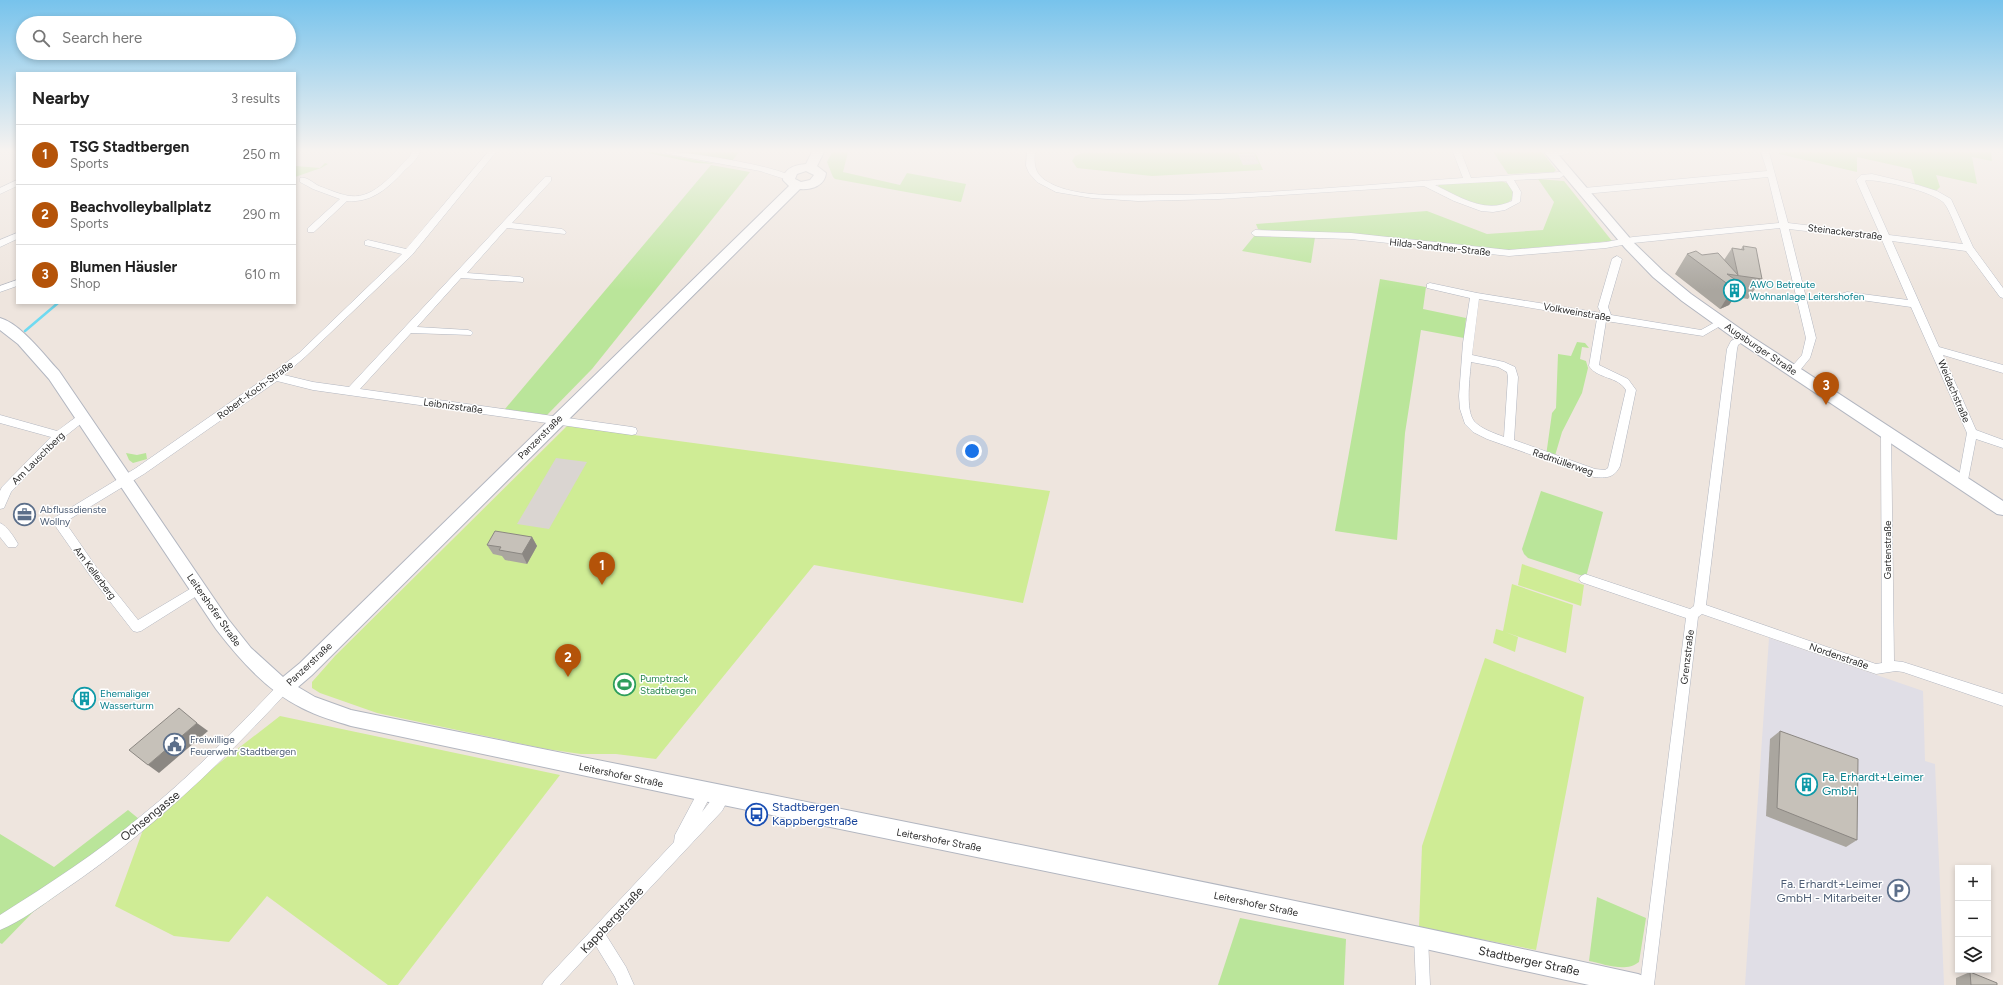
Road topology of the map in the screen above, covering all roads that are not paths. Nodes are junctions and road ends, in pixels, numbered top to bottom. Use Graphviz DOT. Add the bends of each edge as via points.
graph roads {
  1 [pos="346,198"];
  2 [pos="365,198"];
  3 [pos="454,198"];
  4 [pos="530,198"];
  5 [pos="774,198"];
  6 [pos="1457,198"];
  7 [pos="1517,198"];
  8 [pos="1590,198"];
  9 [pos="1777,198"];
  10 [pos="1868,198"];
  11 [pos="1942,198"];
  12 [pos="504,225"];
  13 [pos="1783,225"];
  14 [pos="311,230"];
  15 [pos="562,232"];
  16 [pos="1254,233"];
  17 [pos="16,236"];
  18 [pos="1885,237"];
  19 [pos="1626,241"];
  20 [pos="368,243"];
  21 [pos="0,244"];
  22 [pos="1969,248"];
  23 [pos="409,252"];
  24 [pos="1617,259"];
  25 [pos="458,275"];
  26 [pos="520,280"];
  27 [pos="16,283"];
  28 [pos="1430,286"];
  29 [pos="0,289"];
  30 [pos="2003,295"];
  31 [pos="1477,296"];
  32 [pos="1841,297"];
  33 [pos="1915,304"];
  34 [pos="1604,317"];
  35 [pos="1722,322"];
  36 [pos="0,323"];
  37 [pos="408,330"];
  38 [pos="468,333"];
  39 [pos="1743,338"];
  40 [pos="1936,350"];
  41 [pos="1467,358"];
  42 [pos="2003,369"];
  43 [pos="1793,371"];
  44 [pos="275,377"];
  45 [pos="352,391"];
  46 [pos="83,416"];
  47 [pos="0,419"];
  48 [pos="557,421"];
  49 [pos="632,431"];
  50 [pos="1886,432"];
  51 [pos="1972,433"];
  52 [pos="59,435"];
  53 [pos="1509,442"];
  54 [pos="2003,444"];
  55 [pos="124,481"];
  56 [pos="1963,482"];
  57 [pos="0,505"];
  58 [pos="2003,509"];
  59 [pos="0,528"];
  60 [pos="12,544"];
  61 [pos="1585,579"];
  62 [pos="199,589"];
  63 [pos="1696,612"];
  64 [pos="1888,668"];
  65 [pos="283,688"];
  66 [pos="2003,700"];
  67 [pos="714,794"];
  68 [pos="674,853"];
  69 [pos="0,922"];
  70 [pos="598,936"];
  71 [pos="1421,937"];
  72 [pos="550,985"];
  73 [pos="626,985"];
  74 [pos="1423,985"];
  75 [pos="1638,985"];
  76 [pos="1647,985"];
  1 -- 2 [label="street"];
  1 -- 14 [label="street"];
  3 -- 23 [label="street, Robert-Koch-Straße"];
  4 -- 12 [label="street"];
  5 -- 48 [label="street, Panzerstraße"];
  6 -- 7 [label="street" via="1473,205 1496,209 1516,202"];
  8 -- 19 [label="street, Augsburger Straße"];
  9 -- 13 [label="street"];
  10 -- 18 [label="street, Weidachstraße"];
  11 -- 22 [label="street, Weidachstraße" via="1948,201"];
  12 -- 15 [label="street"];
  12 -- 25 [label="street"];
  13 -- 18 [label="street, Steinackerstraße"];
  13 -- 19 [label="street, Steinackerstraße"];
  13 -- 43 [label="street" via="1811,338 1807,356"];
  16 -- 19 [label="street, Hilda-Sandtner-Straße" via="1351,236 1509,253"];
  17 -- 21 [label="street"];
  18 -- 22 [label="street, Steinackerstraße"];
  18 -- 33 [label="street, Weidachstraße"];
  19 -- 35 [label="street, Augsburger Straße" via="1660,275"];
  20 -- 23 [label="street"];
  22 -- 30 [label="street"];
  23 -- 44 [label="street, Robert-Koch-Straße" via="334,325"];
  24 -- 34 [label="street" via="1603,307"];
  25 -- 26 [label="street"];
  25 -- 37 [label="street"];
  27 -- 29 [label="street"];
  28 -- 31 [label="street, Volkweinstraße"];
  31 -- 34 [label="street, Volkweinstraße"];
  31 -- 41 [label="street, Radmüllerweg" via="1473,300"];
  32 -- 33 [label="street" via="1846,295"];
  33 -- 40 [label="street, Weidachstraße"];
  34 -- 35 [label="street, Volkweinstraße" via="1692,332 1703,332"];
  34 -- 53 [label="street, Radmüllerweg" via="1594,366 1626,382 1631,390 1617,460 1612,471 1607,474 1594,473"];
  35 -- 39 [label="street, Augsburger Straße"];
  36 -- 46 [label="street, Leitershofer Straße" via="43,361"];
  37 -- 38 [label="street"];
  37 -- 45 [label="street"];
  39 -- 43 [label="street, Augsburger Straße"];
  39 -- 63 [label="street, Grenzstraße" via="1734,343 1732,349"];
  40 -- 42 [label="street"];
  40 -- 51 [label="street, Weidachstraße"];
  41 -- 53 [label="street, Radmüllerweg" via="1464,411 1466,417 1478,430"];
  41 -- 53 [label="street" via="1500,364 1511,370 1513,377"];
  43 -- 50 [label="street, Augsburger Straße"];
  44 -- 45 [label="street, Leibnizstraße" via="313,386"];
  44 -- 55 [label="street, Robert-Koch-Straße"];
  45 -- 48 [label="street, Leibnizstraße"];
  46 -- 52 [label="street, Am Lauschberg"];
  46 -- 55 [label="street, Leitershofer Straße"];
  47 -- 52 [label="street"];
  48 -- 49 [label="street, Leibnizstraße"];
  48 -- 65 [label="street, Panzerstraße" via="306,669"];
  50 -- 56 [label="street, Augsburger Straße"];
  50 -- 64 [label="street, Gartenstraße"];
  51 -- 54 [label="street"];
  51 -- 56 [label="street, Weidachstraße"];
  52 -- 57 [label="street, Am Lauschberg" via="6,490"];
  55 -- 62 [label="street, Leitershofer Straße"];
  55 -- 62 [label="street, Am Kellerberg" via="58,522 137,627"];
  56 -- 58 [label="street, Augsburger Straße"];
  59 -- 60 [label="street"];
  61 -- 63 [label="street, Nordenstraße"];
  62 -- 65 [label="street, Leitershofer Straße" via="245,654"];
  63 -- 64 [label="street, Nordenstraße" via="1876,669"];
  63 -- 76 [label="street, Grenzstraße"];
  64 -- 66 [label="street, Nordenstraße" via="1903,667"];
  65 -- 67 [label="street, Leitershofer Straße" via="309,703 351,718"];
  65 -- 69 [label="street, Ochsengasse" via="209,765 165,806 90,862"];
  67 -- 68 [label="street, Kappbergstraße"];
  67 -- 68 [label="street, Kappbergstraße" via="717,806"];
  67 -- 71 [label="street, Leitershofer Straße"];
  68 -- 70 [label="street, Kappbergstraße"];
  70 -- 72 [label="street, Kappbergstraße"];
  70 -- 73 [label="street" via="621,972"];
  71 -- 74 [label="street"];
  71 -- 75 [label="street, Stadtberger Straße"];
}
